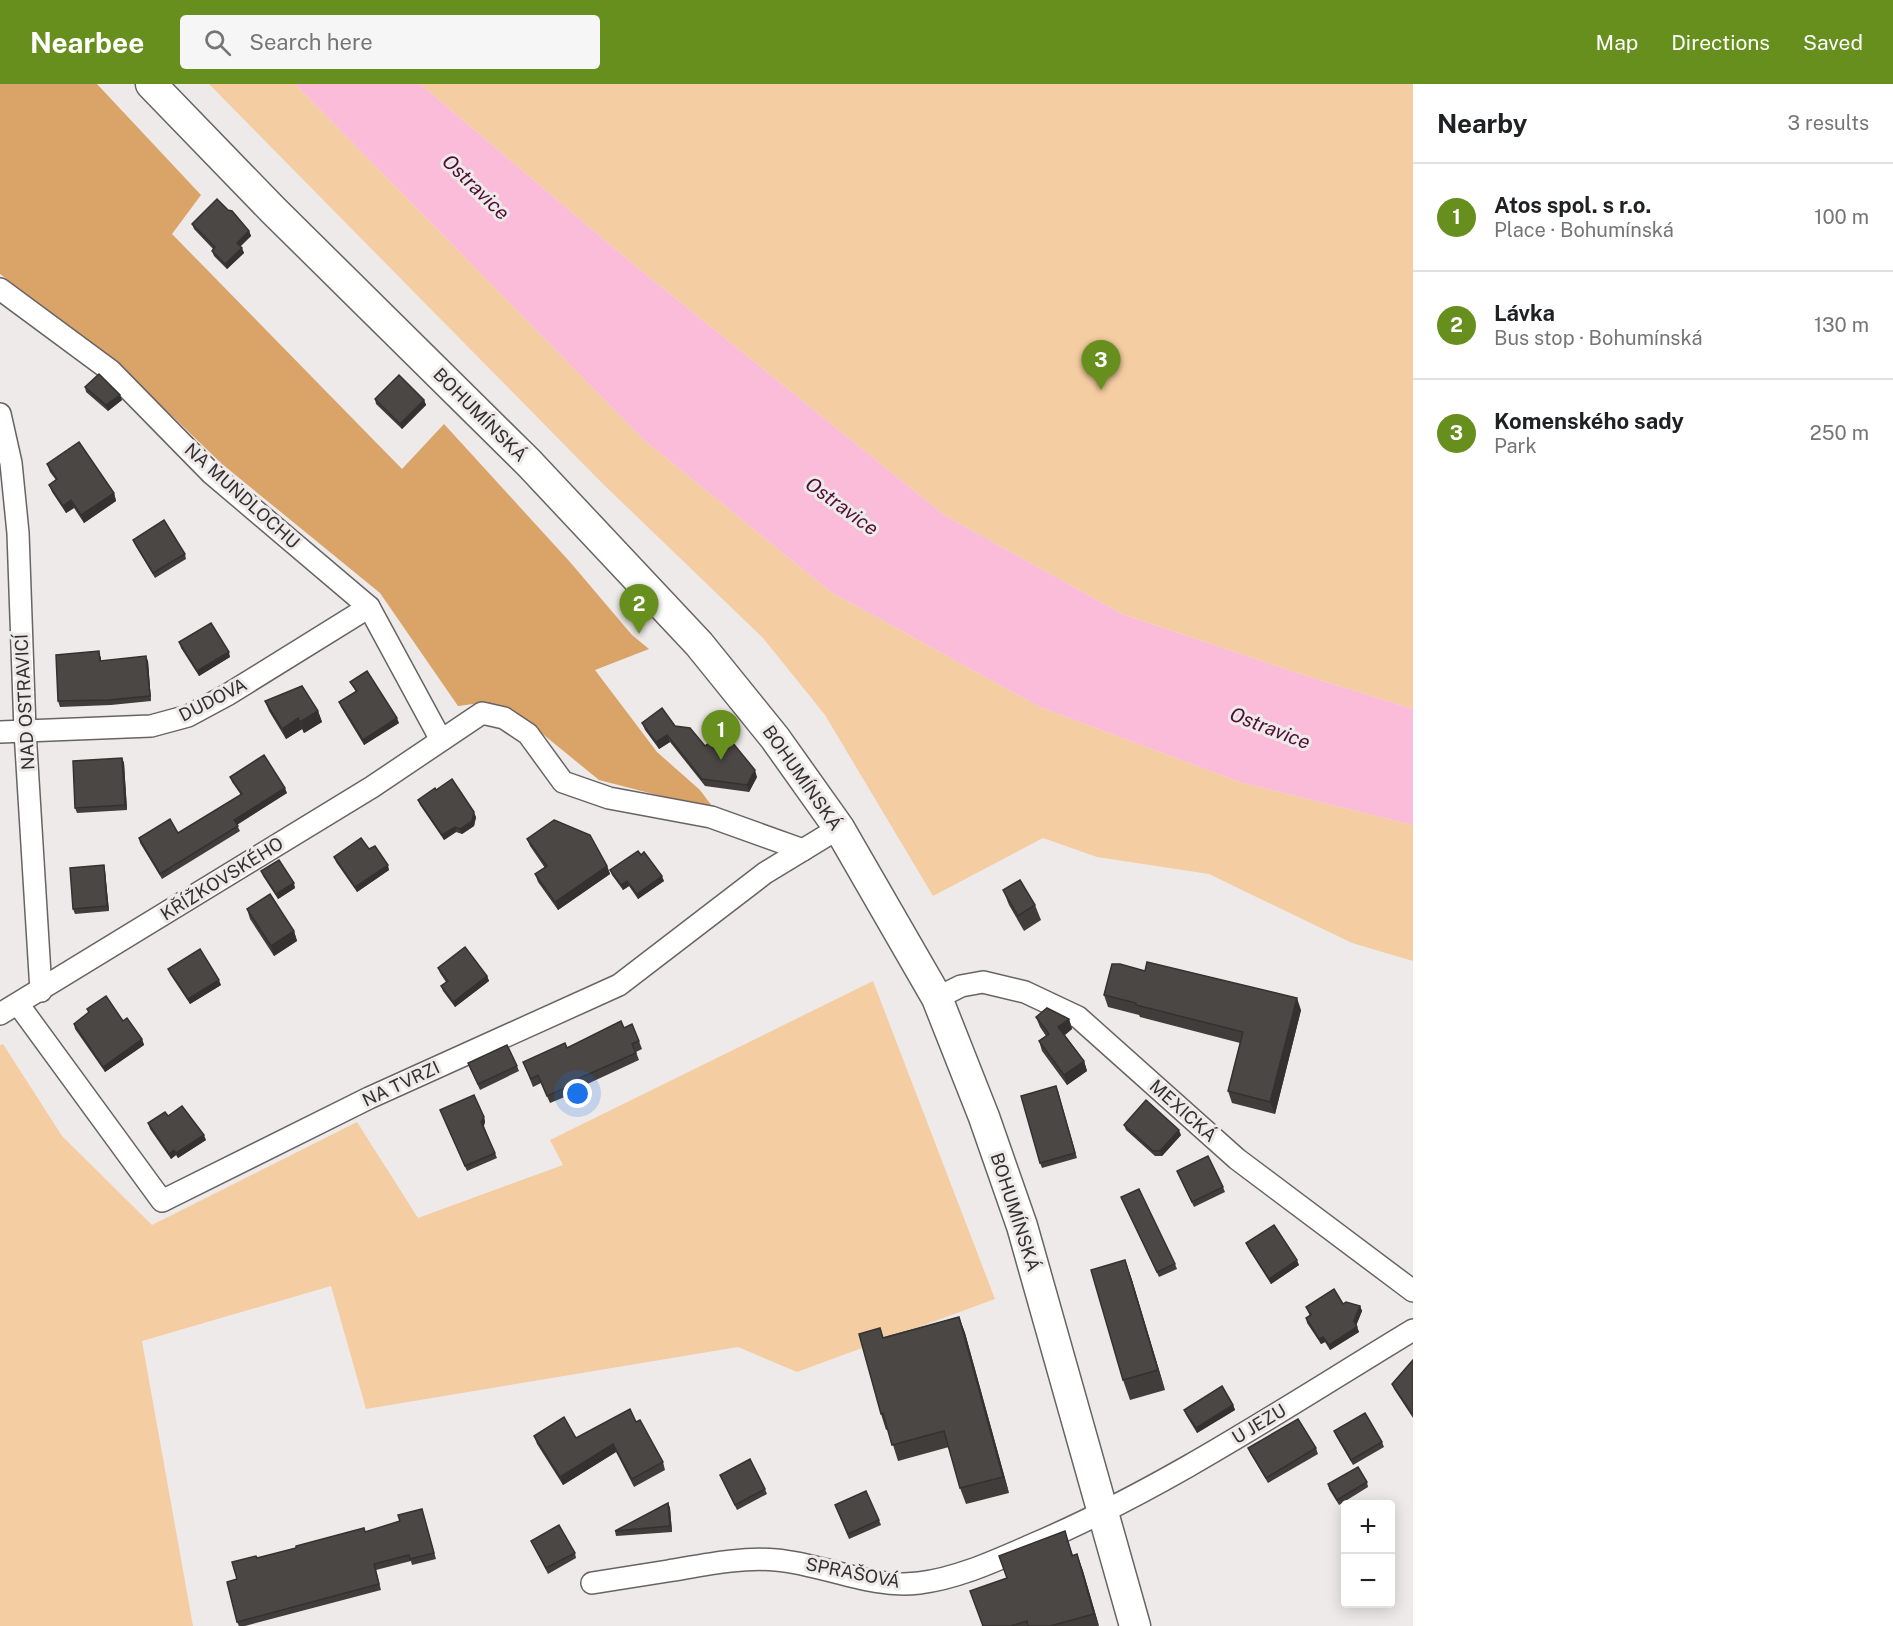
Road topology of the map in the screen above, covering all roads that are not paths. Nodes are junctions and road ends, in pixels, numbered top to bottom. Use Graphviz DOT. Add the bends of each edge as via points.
graph roads {
  1 [pos="151,84"];
  2 [pos="0,289"];
  3 [pos="0,414"];
  4 [pos="369,607"];
  5 [pos="25,731"];
  6 [pos="0,732"];
  7 [pos="441,740"];
  8 [pos="839,828"];
  9 [pos="803,850"];
  10 [pos="41,991"];
  11 [pos="937,998"];
  12 [pos="9,1009"];
  13 [pos="1413,1291"];
  14 [pos="1413,1330"];
  15 [pos="1102,1514"];
  16 [pos="592,1583"];
  17 [pos="1135,1626"];
  1 -- 8 [label="main road, BOHUMÍNSKÁ" via="529,463 699,644 775,738"];
  2 -- 4 [label="street, NA MUNDLOCHU" via="111,371 211,473"];
  3 -- 5 [label="street, NAD OSTRAVICÍ" via="11,464 18,533"];
  4 -- 5 [label="street, DUDOVA" via="188,716 151,726"];
  4 -- 7 [label="street, NA MUNDLOCHU"];
  5 -- 6 [label="street, DUDOVA"];
  5 -- 10 [label="street, NAD OSTRAVICÍ"];
  7 -- 9 [label="street, KŘÍŽKOVSKÉHO" via="482,713 504,718 528,734 563,782 609,798 711,817"];
  7 -- 10 [label="street, KŘÍŽKOVSKÉHO" via="372,788"];
  8 -- 9 [label="street, NA TVRZI"];
  8 -- 11 [label="main road, BOHUMÍNSKÁ"];
  9 -- 12 [label="street, NA TVRZI" via="765,873 619,985 369,1098 162,1201"];
  10 -- 12 [label="street, KŘÍŽKOVSKÉHO"];
  11 -- 13 [label="street, MEXICKÁ" via="961,986 983,982 1025,992 1078,1017 1236,1159"];
  11 -- 15 [label="main road, BOHUMÍNSKÁ" via="1022,1226"];
  14 -- 15 [label="street, U JEZU"];
  15 -- 16 [label="street, SPRAŠOVÁ" via="981,1566 921,1583 892,1585 810,1565 759,1559"];
  15 -- 17 [label="main road, BOHUMÍNSKÁ"];
}
